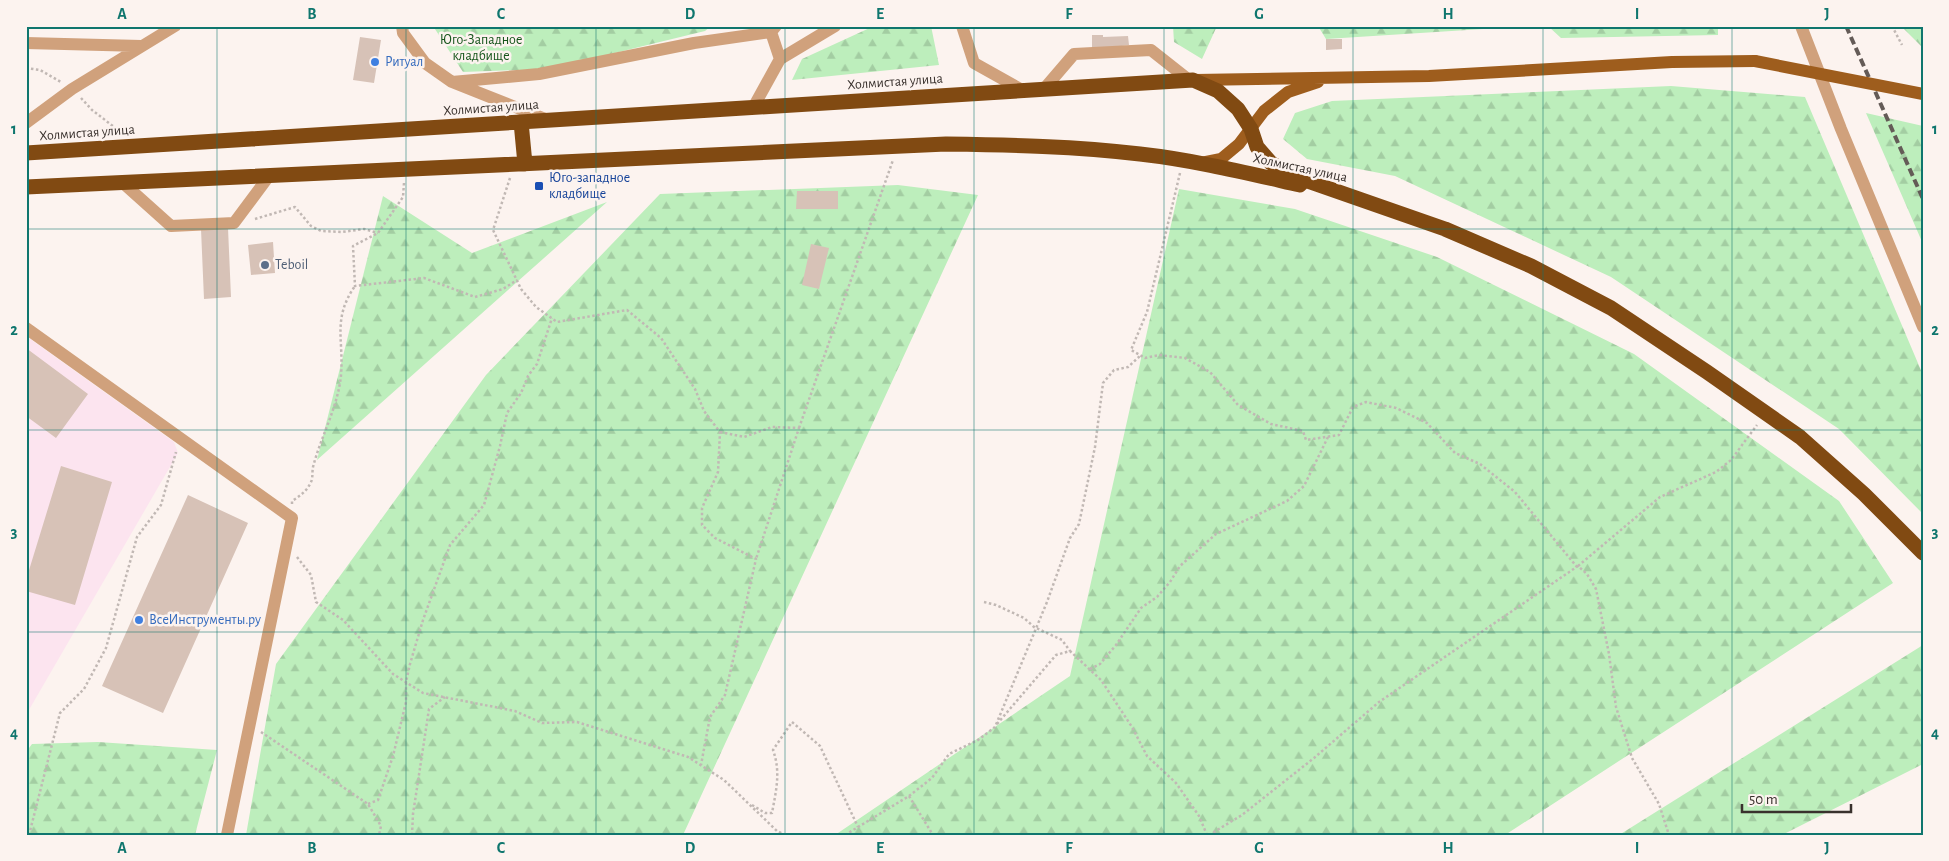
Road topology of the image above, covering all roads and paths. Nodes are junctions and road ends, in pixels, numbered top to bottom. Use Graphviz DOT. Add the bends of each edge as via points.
graph roads {
  1 [pos="175,26"];
  2 [pos="402,26"];
  3 [pos="835,26"];
  4 [pos="962,26"];
  5 [pos="1801,26"];
  6 [pos="1892,26"];
  7 [pos="773,29"];
  8 [pos="26,43"];
  9 [pos="1902,45"];
  10 [pos="142,46"];
  11 [pos="780,59"];
  12 [pos="26,68"];
  13 [pos="1350,77"];
  14 [pos="1191,80"];
  15 [pos="452,82"];
  16 [pos="72,89"];
  17 [pos="1044,89"];
  18 [pos="1024,91"];
  19 [pos="1923,94"];
  20 [pos="753,108"];
  21 [pos="550,120"];
  22 [pos="521,122"];
  23 [pos="26,123"];
  24 [pos="1251,129"];
  25 [pos="139,146"];
  26 [pos="897,146"];
  27 [pos="26,153"];
  28 [pos="1183,160"];
  29 [pos="1201,163"];
  30 [pos="520,164"];
  31 [pos="405,170"];
  32 [pos="269,176"];
  33 [pos="123,183"];
  34 [pos="26,188"];
  35 [pos="1350,196"];
  36 [pos="234,223"];
  37 [pos="378,233"];
  38 [pos="517,280"];
  39 [pos="355,286"];
  40 [pos="552,318"];
  41 [pos="1923,327"];
  42 [pos="26,328"];
  43 [pos="1140,355"];
  44 [pos="1766,413"];
  45 [pos="799,428"];
  46 [pos="720,432"];
  47 [pos="1328,437"];
  48 [pos="180,438"];
  49 [pos="292,518"];
  50 [pos="288,541"];
  51 [pos="1923,553"];
  52 [pos="756,559"];
  53 [pos="1578,566"];
  54 [pos="984,602"];
  55 [pos="1036,628"];
  56 [pos="1070,651"];
  57 [pos="1090,669"];
  58 [pos="406,682"];
  59 [pos="445,697"];
  60 [pos="250,724"];
  61 [pos="995,727"];
  62 [pos="701,765"];
  63 [pos="909,796"];
  64 [pos="748,803"];
  65 [pos="368,804"];
  66 [pos="858,827"];
  67 [pos="29,835"];
  68 [pos="227,835"];
  69 [pos="379,835"];
  70 [pos="412,835"];
  71 [pos="786,835"];
  72 [pos="845,835"];
  73 [pos="933,835"];
  74 [pos="1208,835"];
  75 [pos="1669,835"];
  1 -- 10 [label="street"];
  2 -- 15 [label="street" via="402,33 425,63"];
  3 -- 11 [label="street"];
  4 -- 18 [label="street" via="974,63"];
  5 -- 41 [label="street"];
  6 -- 9 [label="path"];
  7 -- 11 [label="street"];
  7 -- 15 [label="street" via="539,74"];
  8 -- 10 [label="street"];
  10 -- 16 [label="street"];
  11 -- 20 [label="street"];
  12 -- 16 [label="path" via="40,70"];
  13 -- 14 [label="main road"];
  13 -- 19 [label="main road, bridge" via="1755,61"];
  13 -- 24 [label="main road" via="1311,83 1288,92 1264,110"];
  14 -- 17 [label="highway, Холмистая улица"];
  14 -- 17 [label="street" via="1151,50 1103,52 1074,54"];
  14 -- 24 [label="highway, Холмистая улица" via="1218,91 1238,109"];
  15 -- 21 [label="street"];
  16 -- 23 [label="street"];
  16 -- 25 [label="path" via="92,110"];
  17 -- 18 [label="highway, Холмистая улица"];
  18 -- 20 [label="highway, Холмистая улица"];
  20 -- 21 [label="highway, Холмистая улица"];
  21 -- 22 [label="highway, Холмистая улица"];
  22 -- 25 [label="highway, Холмистая улица"];
  22 -- 30 [label="highway"];
  24 -- 29 [label="main road" via="1221,159"];
  24 -- 35 [label="highway, Холмистая улица" via="1257,147 1271,163 1296,177"];
  25 -- 27 [label="highway, Холмистая улица"];
  26 -- 28 [label="highway, Холмистая улица" via="1027,145 1138,153"];
  26 -- 30 [label="highway, Холмистая улица"];
  26 -- 45 [label="path"];
  28 -- 29 [label="highway, Холмистая улица"];
  28 -- 43 [label="path" via="1147,312 1131,350"];
  29 -- 35 [label="highway, Холмистая улица"];
  30 -- 31 [label="highway, Холмистая улица"];
  30 -- 38 [label="path" via="493,230"];
  31 -- 32 [label="highway, Холмистая улица"];
  31 -- 37 [label="path" via="403,197"];
  32 -- 33 [label="highway, Холмистая улица"];
  32 -- 36 [label="street"];
  33 -- 34 [label="highway, Холмистая улица"];
  33 -- 36 [label="street" via="171,226"];
  35 -- 44 [label="highway" via="1445,228 1531,266 1611,308"];
  36 -- 37 [label="path" via="267,217 295,207 311,226 321,231 364,229"];
  37 -- 39 [label="path" via="353,246"];
  38 -- 39 [label="path" via="503,289 475,297 424,278"];
  38 -- 40 [label="path" via="536,307"];
  39 -- 49 [label="path" via="346,300 340,325 341,375 334,408 312,468 312,481 292,501"];
  40 -- 46 [label="path" via="557,322 627,310 661,338"];
  40 -- 58 [label="path" via="537,364 507,413 484,505 450,545 423,620"];
  42 -- 48 [label="street"];
  43 -- 47 [label="path" via="1145,358 1159,355 1185,358 1210,372 1238,405 1271,424 1303,431 1306,440"];
  43 -- 55 [label="path" via="1128,367 1114,370 1102,383 1095,447 1079,524 1070,538"];
  44 -- 51 [label="highway" via="1800,437"];
  44 -- 53 [label="path" via="1731,460 1716,472 1660,497"];
  45 -- 46 [label="path" via="772,427 744,437"];
  45 -- 52 [label="path"];
  46 -- 52 [label="path" via="718,472 702,508 702,525 715,538"];
  47 -- 53 [label="path" via="1340,435 1353,407 1366,402 1396,408 1428,423 1455,453 1480,464 1515,492"];
  47 -- 57 [label="path" via="1304,486 1287,501 1216,534 1180,566 1170,582 1141,608 1100,664"];
  48 -- 49 [label="street"];
  48 -- 67 [label="path" via="161,505 137,537 106,648 84,689 60,713"];
  49 -- 50 [label="street"];
  50 -- 58 [label="path" via="310,575 316,602 342,620 393,674"];
  50 -- 60 [label="street"];
  52 -- 62 [label="path" via="725,695 710,717"];
  53 -- 74 [label="path" via="1379,702 1242,815"];
  53 -- 75 [label="path" via="1596,590 1616,707 1632,758 1659,804"];
  54 -- 55 [label="path" via="1024,618"];
  55 -- 56 [label="path" via="1062,640"];
  55 -- 61 [label="path"];
  56 -- 57 [label="path"];
  56 -- 61 [label="path" via="1056,655"];
  57 -- 74 [label="path" via="1132,727 1147,756 1176,783"];
  58 -- 59 [label="path" via="423,693"];
  58 -- 65 [label="path" via="406,702 394,756 378,800"];
  59 -- 62 [label="path" via="515,710 542,723 577,722 688,757"];
  59 -- 70 [label="path" via="429,709"];
  60 -- 65 [label="path"];
  60 -- 68 [label="street"];
  61 -- 63 [label="path" via="978,740 949,754 932,778"];
  62 -- 64 [label="path" via="724,780"];
  63 -- 66 [label="path"];
  63 -- 73 [label="path"];
  64 -- 66 [label="path" via="765,813 772,813 778,782 773,750 792,722 820,746"];
  64 -- 71 [label="path" via="776,831"];
  65 -- 69 [label="path" via="381,826"];
  66 -- 72 [label="path"];
}
